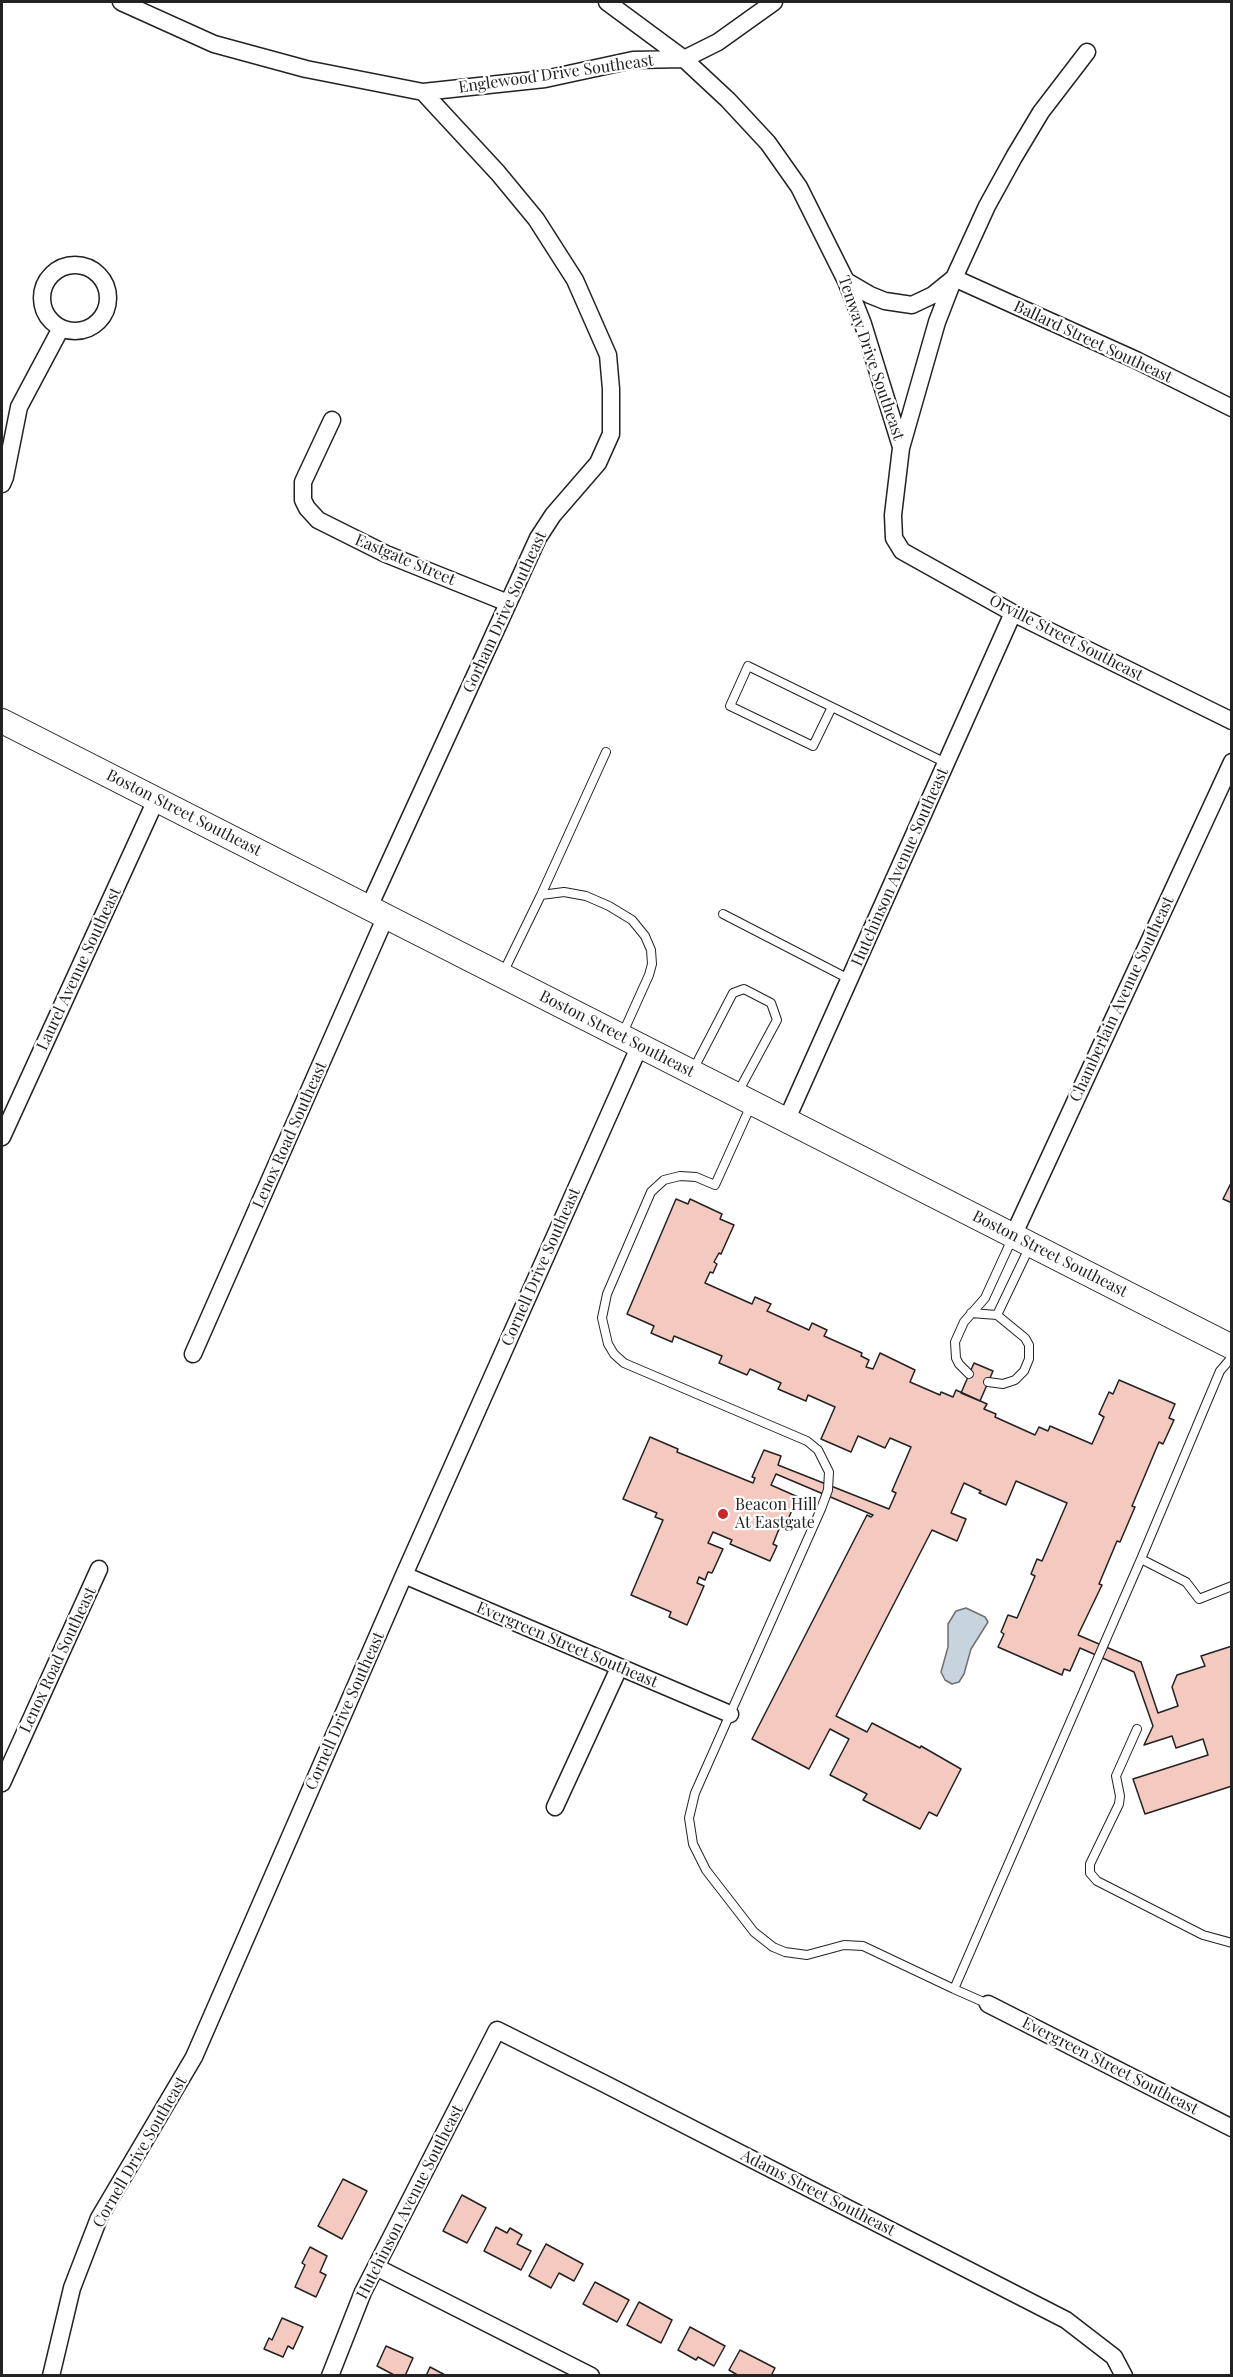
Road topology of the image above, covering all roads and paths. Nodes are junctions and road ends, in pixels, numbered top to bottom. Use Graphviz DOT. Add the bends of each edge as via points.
graph roads {
  1 [pos="121,2"];
  2 [pos="607,2"];
  3 [pos="774,2"];
  4 [pos="1087,52"];
  5 [pos="684,59"];
  6 [pos="423,92"];
  7 [pos="954,278"];
  8 [pos="846,280"];
  9 [pos="61,328"];
  10 [pos="1232,408"];
  11 [pos="332,420"];
  12 [pos="902,448"];
  13 [pos="2,484"];
  14 [pos="508,603"];
  15 [pos="1013,613"];
  16 [pos="832,707"];
  17 [pos="2,721"];
  18 [pos="1232,721"];
  19 [pos="606,752"];
  20 [pos="1232,762"];
  21 [pos="946,763"];
  22 [pos="156,800"];
  23 [pos="541,895"];
  24 [pos="378,912"];
  25 [pos="723,914"];
  26 [pos="502,975"];
  27 [pos="849,979"];
  28 [pos="631,1040"];
  29 [pos="692,1072"];
  30 [pos="744,1099"];
  31 [pos="786,1120"];
  32 [pos="2,1137"];
  33 [pos="1022,1240"];
  34 [pos="971,1313"];
  35 [pos="998,1315"];
  36 [pos="1232,1347"];
  37 [pos="193,1354"];
  38 [pos="1232,1357"];
  39 [pos="969,1374"];
  40 [pos="988,1382"];
  41 [pos="1141,1559"];
  42 [pos="99,1569"];
  43 [pos="404,1575"];
  44 [pos="1232,1586"];
  45 [pos="619,1668"];
  46 [pos="730,1714"];
  47 [pos="1137,1729"];
  48 [pos="2,1783"];
  49 [pos="555,1807"];
  50 [pos="1232,1943"];
  51 [pos="954,1989"];
  52 [pos="988,2004"];
  53 [pos="496,2030"];
  54 [pos="1232,2128"];
  55 [pos="376,2267"];
  56 [pos="51,2376"];
  57 [pos="330,2376"];
  58 [pos="591,2376"];
  59 [pos="1124,2376"];
  1 -- 6 [label="street, Englewood Drive Southeast" via="214,44 306,69"];
  2 -- 5 [label="street, Tenway Drive Southeast"];
  3 -- 5 [label="street, Englewood Drive Southeast" via="718,42"];
  4 -- 7 [label="street" via="1041,112 1014,157"];
  5 -- 6 [label="street, Englewood Drive Southeast" via="633,60 545,79"];
  5 -- 8 [label="street, Tenway Drive Southeast" via="750,123 784,165"];
  6 -- 14 [label="street, Gorham Drive Southeast" via="536,219 575,280 608,355 611,434 598,463 537,538"];
  7 -- 8 [label="street" via="933,295 912,304 885,301"];
  7 -- 10 [label="street, Ballard Street Southeast"];
  7 -- 12 [label="street" via="913,400"];
  8 -- 12 [label="street, Tenway Drive Southeast"];
  9 -- 9 [label="street" via="74,332 90,328 103,317 108,302 106,285 96,272 80,265 64,267 45,283 43,307"];
  9 -- 13 [label="street" via="19,407"];
  11 -- 14 [label="street, Eastgate Street" via="303,483 303,500 318,520 386,554"];
  12 -- 15 [label="street, Orville Street Southeast" via="892,528 902,551"];
  14 -- 24 [label="street, Gorham Drive Southeast"];
  15 -- 18 [label="street, Orville Street Southeast"];
  15 -- 21 [label="street, Hutchinson Avenue Southeast"];
  16 -- 16 [label="lane" via="748,666 730,706 813,746"];
  16 -- 21 [label="lane"];
  17 -- 22 [label="street, Boston Street Southeast"];
  19 -- 23 [label="lane"];
  20 -- 33 [label="street, Chamberlain Avenue Southeast"];
  21 -- 27 [label="street, Hutchinson Avenue Southeast"];
  22 -- 24 [label="street, Boston Street Southeast"];
  22 -- 32 [label="street, Laurel Avenue Southeast"];
  23 -- 26 [label="lane"];
  23 -- 28 [label="lane" via="564,892 586,896 632,920 645,936 652,964"];
  24 -- 26 [label="street, Boston Street Southeast"];
  24 -- 37 [label="street, Lenox Road Southeast"];
  25 -- 27 [label="lane"];
  26 -- 28 [label="street, Boston Street Southeast"];
  27 -- 31 [label="street, Hutchinson Avenue Southeast"];
  28 -- 29 [label="street, Boston Street Southeast"];
  28 -- 43 [label="street, Cornell Drive Southeast"];
  29 -- 30 [label="street, Boston Street Southeast"];
  29 -- 30 [label="lane" via="733,993 744,989 771,1003 777,1020"];
  30 -- 31 [label="street, Boston Street Southeast"];
  30 -- 46 [label="lane" via="715,1185 696,1177 680,1176 664,1179 651,1192 607,1294 602,1318 608,1344 624,1363 807,1441 827,1466 829,1480 821,1509"];
  31 -- 33 [label="street, Boston Street Southeast"];
  33 -- 34 [label="lane"];
  33 -- 35 [label="lane"];
  33 -- 36 [label="street, Boston Street Southeast"];
  34 -- 35 [label="lane"];
  34 -- 39 [label="lane" via="958,1334 955,1350 959,1364"];
  35 -- 40 [label="lane" via="1025,1338 1029,1359 1015,1380 1003,1384"];
  38 -- 41 [label="lane" via="1220,1371"];
  41 -- 44 [label="lane" via="1186,1582 1199,1599"];
  41 -- 51 [label="lane"];
  42 -- 48 [label="street, Lenox Road Southeast"];
  43 -- 45 [label="street, Evergreen Street Southeast"];
  43 -- 56 [label="street, Cornell Drive Southeast" via="194,2058 99,2218 72,2288"];
  45 -- 46 [label="street, Evergreen Street Southeast"];
  45 -- 49 [label="street"];
  46 -- 51 [label="lane" via="695,1793 689,1826 700,1860 754,1932 779,1950 800,1955 844,1945 868,1948"];
  47 -- 50 [label="lane" via="1116,1776 1119,1804 1090,1864 1090,1873 1097,1881 1203,1935"];
  51 -- 52 [label="lane"];
  52 -- 54 [label="street, Evergreen Street Southeast"];
  53 -- 55 [label="street, Hutchinson Avenue Southeast"];
  53 -- 59 [label="street, Adams Street Southeast" via="1066,2320 1114,2357"];
  55 -- 57 [label="street, Hutchinson Avenue Southeast"];
  55 -- 58 [label="street"];
}
